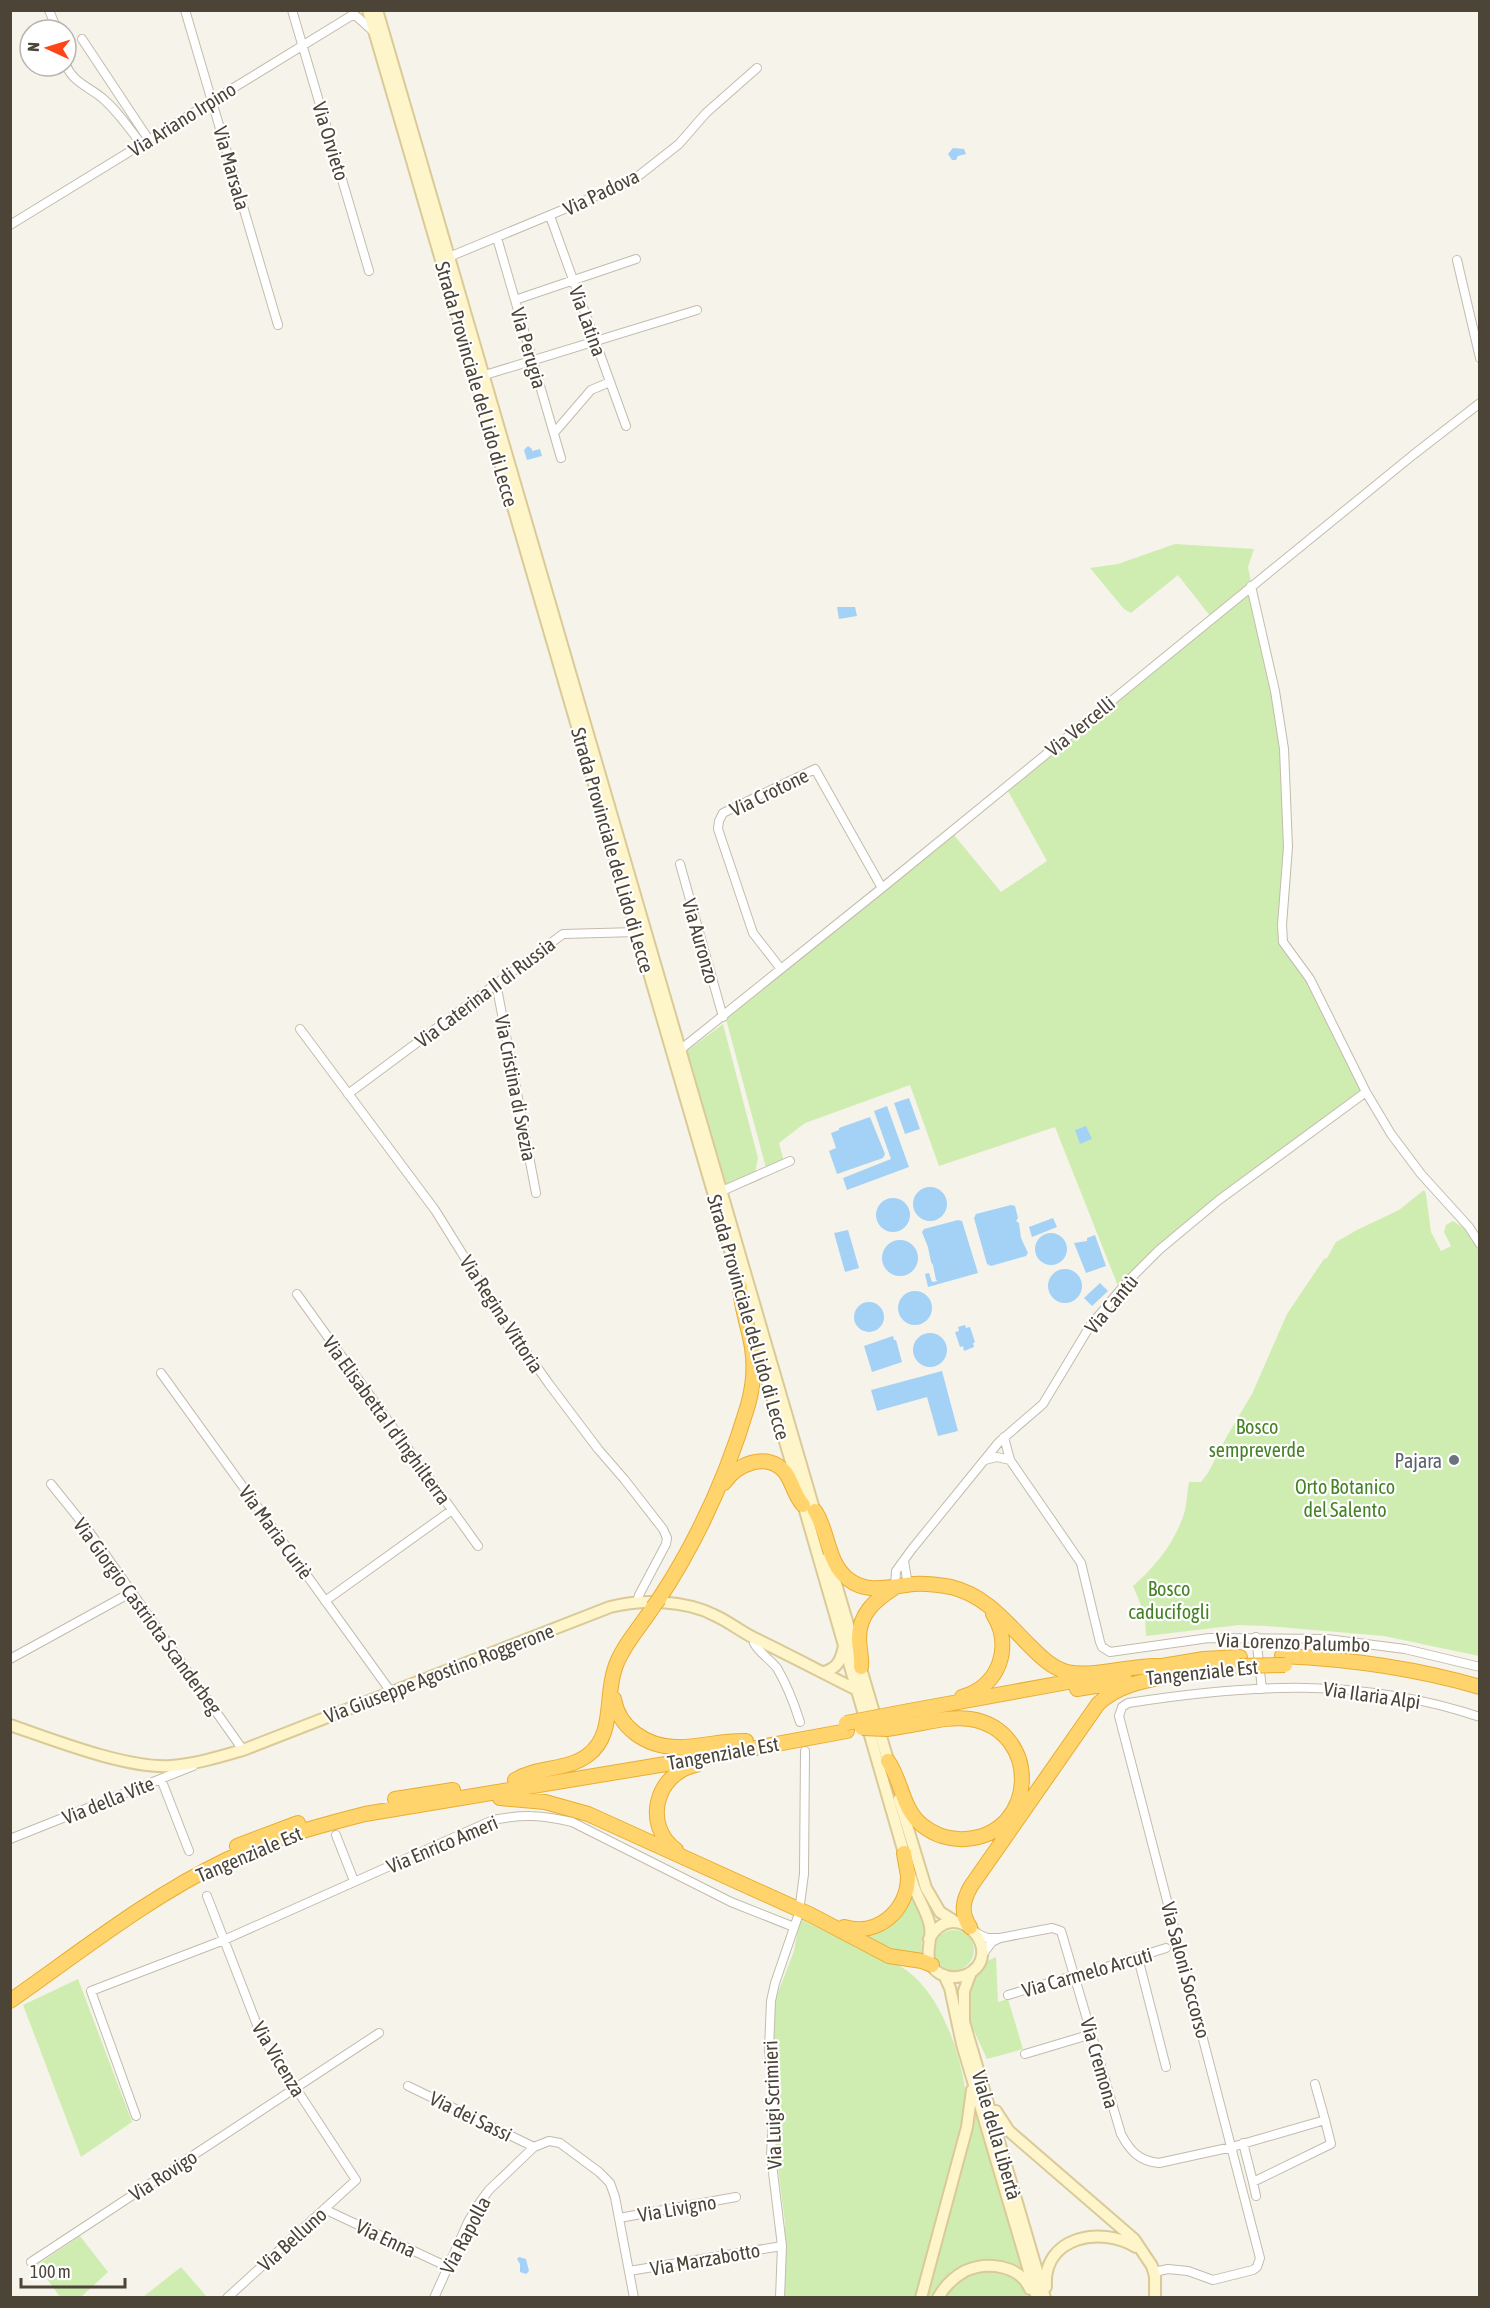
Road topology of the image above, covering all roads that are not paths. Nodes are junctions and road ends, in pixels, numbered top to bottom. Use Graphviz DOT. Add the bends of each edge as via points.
graph roads {
  1 [pos="186,10"];
  2 [pos="292,10"];
  3 [pos="368,10"];
  4 [pos="377,10"];
  5 [pos="354,12"];
  6 [pos="374,32"];
  7 [pos="82,39"];
  8 [pos="302,46"];
  9 [pos="757,68"];
  10 [pos="73,78"];
  11 [pos="212,101"];
  12 [pos="145,143"];
  13 [pos="550,216"];
  14 [pos="10,225"];
  15 [pos="497,238"];
  16 [pos="441,247"];
  17 [pos="449,257"];
  18 [pos="636,259"];
  19 [pos="1457,260"];
  20 [pos="448,270"];
  21 [pos="369,271"];
  22 [pos="573,280"];
  23 [pos="515,300"];
  24 [pos="697,310"];
  25 [pos="278,325"];
  26 [pos="595,342"];
  27 [pos="1479,358"];
  28 [pos="533,362"];
  29 [pos="485,375"];
  30 [pos="610,382"];
  31 [pos="1479,403"];
  32 [pos="626,426"];
  33 [pos="554,433"];
  34 [pos="561,458"];
  35 [pos="1251,586"];
  36 [pos="680,864"];
  37 [pos="882,888"];
  38 [pos="637,932"];
  39 [pos="781,969"];
  40 [pos="496,983"];
  41 [pos="723,1017"];
  42 [pos="300,1029"];
  43 [pos="680,1050"];
  44 [pos="1366,1092"];
  45 [pos="348,1094"];
  46 [pos="790,1161"];
  47 [pos="722,1191"];
  48 [pos="536,1193"];
  49 [pos="1479,1245"];
  50 [pos="740,1287"];
  51 [pos="297,1294"];
  52 [pos="161,1372"];
  53 [pos="1004,1437"];
  54 [pos="984,1460"];
  55 [pos="1010,1460"];
  56 [pos="51,1484"];
  57 [pos="715,1497"];
  58 [pos="809,1508"];
  59 [pos="452,1510"];
  60 [pos="478,1546"];
  61 [pos="904,1561"];
  62 [pos="902,1586"];
  63 [pos="132,1592"];
  64 [pos="974,1596"];
  65 [pos="325,1601"];
  66 [pos="637,1603"];
  67 [pos="1256,1637"];
  68 [pos="756,1639"];
  69 [pos="844,1646"];
  70 [pos="10,1659"];
  71 [pos="1240,1661"];
  72 [pos="1283,1661"];
  73 [pos="1158,1666"];
  74 [pos="861,1667"];
  75 [pos="1479,1667"];
  76 [pos="1201,1669"];
  77 [pos="824,1672"];
  78 [pos="612,1678"];
  79 [pos="1479,1687"];
  80 [pos="862,1689"];
  81 [pos="1262,1689"];
  82 [pos="391,1692"];
  83 [pos="1479,1696"];
  84 [pos="909,1716"];
  85 [pos="1479,1717"];
  86 [pos="800,1722"];
  87 [pos="10,1725"];
  88 [pos="747,1745"];
  89 [pos="243,1750"];
  90 [pos="805,1752"];
  91 [pos="205,1761"];
  92 [pos="888,1761"];
  93 [pos="161,1779"];
  94 [pos="515,1780"];
  95 [pos="438,1802"];
  96 [pos="336,1834"];
  97 [pos="10,1839"];
  98 [pos="189,1851"];
  99 [pos="904,1853"];
  100 [pos="699,1864"];
  101 [pos="354,1881"];
  102 [pos="207,1896"];
  103 [pos="800,1904"];
  104 [pos="804,1916"];
  105 [pos="794,1927"];
  106 [pos="968,1927"];
  107 [pos="1000,1938"];
  108 [pos="929,1939"];
  109 [pos="224,1940"];
  110 [pos="1166,1948"];
  111 [pos="980,1959"];
  112 [pos="1138,1959"];
  113 [pos="932,1965"];
  114 [pos="971,1971"];
  115 [pos="944,1975"];
  116 [pos="1075,1977"];
  117 [pos="10,1990"];
  118 [pos="1008,1995"];
  119 [pos="10,2001"];
  120 [pos="379,2033"];
  121 [pos="1092,2034"];
  122 [pos="970,2040"];
  123 [pos="1025,2054"];
  124 [pos="968,2066"];
  125 [pos="1166,2067"];
  126 [pos="1315,2084"];
  127 [pos="408,2086"];
  128 [pos="295,2088"];
  129 [pos="136,2116"];
  130 [pos="1325,2120"];
  131 [pos="1243,2144"];
  132 [pos="534,2147"];
  133 [pos="1232,2147"];
  134 [pos="356,2180"];
  135 [pos="1253,2182"];
  136 [pos="1256,2196"];
  137 [pos="736,2197"];
  138 [pos="324,2209"];
  139 [pos="619,2218"];
  140 [pos="782,2246"];
  141 [pos="1147,2257"];
  142 [pos="31,2262"];
  143 [pos="448,2267"];
  144 [pos="629,2271"];
  145 [pos="1154,2272"];
  146 [pos="227,2298"];
  147 [pos="434,2298"];
  148 [pos="634,2298"];
  149 [pos="780,2298"];
  150 [pos="921,2298"];
  151 [pos="938,2298"];
  152 [pos="1035,2298"];
  153 [pos="1047,2298"];
  154 [pos="1155,2298"];
  1 -- 11 [label="street, Via Marsala"];
  2 -- 8 [label="street, Via Orvieto"];
  3 -- 6 [label="main road, Strada Provinciale del Lido di Lecce"];
  4 -- 16 [label="main road, Strada Provinciale del Lido di Lecce"];
  5 -- 6 [label="street, Via Ariano Irpino"];
  5 -- 8 [label="street, Via Ariano Irpino"];
  6 -- 16 [label="main road, Strada Provinciale del Lido di Lecce"];
  7 -- 12 [label="street"];
  8 -- 11 [label="street, Via Ariano Irpino"];
  8 -- 21 [label="street, Via Orvieto"];
  9 -- 13 [label="street, Via Padova" via="706,113 679,144 633,181"];
  10 -- 12 [label="street" via="101,97"];
  11 -- 12 [label="street, Via Ariano Irpino"];
  11 -- 25 [label="street, Via Marsala"];
  12 -- 14 [label="street, Via Ariano Irpino"];
  13 -- 15 [label="street, Via Padova"];
  13 -- 22 [label="street, Via Latina"];
  15 -- 17 [label="street, Via Padova"];
  15 -- 23 [label="street, Via Perugia"];
  16 -- 17 [label="main road, Strada Provinciale del Lido di Lecce"];
  16 -- 20 [label="main road, Strada Provinciale del Lido di Lecce"];
  17 -- 20 [label="main road, Strada Provinciale del Lido di Lecce"];
  18 -- 22 [label="street"];
  19 -- 27 [label="street"];
  20 -- 29 [label="main road, Strada Provinciale del Lido di Lecce"];
  20 -- 38 [label="main road, Strada Provinciale del Lido di Lecce"];
  22 -- 23 [label="street"];
  22 -- 26 [label="street, Via Latina"];
  23 -- 28 [label="street, Via Perugia"];
  24 -- 26 [label="street"];
  26 -- 28 [label="street"];
  26 -- 30 [label="street, Via Latina"];
  28 -- 29 [label="street"];
  28 -- 33 [label="street, Via Perugia"];
  29 -- 43 [label="main road, Strada Provinciale del Lido di Lecce"];
  30 -- 32 [label="street, Via Latina"];
  30 -- 33 [label="street" via="591,390"];
  31 -- 35 [label="street, Via Vercelli"];
  33 -- 34 [label="street, Via Perugia"];
  35 -- 37 [label="street, Via Vercelli"];
  35 -- 44 [label="street" via="1284,749 1288,847 1283,942 1318,993"];
  36 -- 41 [label="street, Via Auronzo"];
  37 -- 39 [label="street, Via Vercelli"];
  37 -- 39 [label="street, Via Crotone" via="815,769 723,813 718,829 753,933"];
  38 -- 40 [label="street, Via Caterina II di Russia" via="563,934"];
  38 -- 50 [label="main road, Strada Provinciale del Lido di Lecce"];
  39 -- 41 [label="street, Via Vercelli"];
  40 -- 45 [label="street, Via Caterina II di Russia"];
  40 -- 48 [label="street, Via Cristina di Svezia"];
  41 -- 43 [label="street, Via Vercelli"];
  42 -- 45 [label="street, Via Regina Vittoria"];
  43 -- 47 [label="main road, Strada Provinciale del Lido di Lecce"];
  44 -- 49 [label="street" via="1391,1134"];
  44 -- 53 [label="street, Via Cantù" via="1256,1172 1159,1250 1090,1326 1043,1404"];
  45 -- 66 [label="street, Via Regina Vittoria" via="435,1210 549,1384 663,1529 666,1544"];
  46 -- 47 [label="street"];
  47 -- 58 [label="main road, Strada Provinciale del Lido di Lecce"];
  50 -- 57 [label="highway" via="752,1348 752,1386"];
  50 -- 58 [label="main road, Strada Provinciale del Lido di Lecce"];
  51 -- 59 [label="street, Via Elisabetta I d'Inghilterra"];
  52 -- 65 [label="street, Via Maria Curiè"];
  53 -- 54 [label="street, Via Cantù"];
  53 -- 55 [label="street, Via Lorenzo Palumbo"];
  54 -- 55 [label="street"];
  54 -- 61 [label="street, Via Cantù"];
  55 -- 67 [label="street, Via Lorenzo Palumbo" via="1078,1557 1100,1642 1106,1650 1116,1652 1209,1638"];
  56 -- 63 [label="street, Via Giorgio Castriota Scanderbeg"];
  57 -- 58 [label="highway" via="734,1470 750,1462 768,1462 783,1470 796,1498"];
  57 -- 78 [label="highway" via="692,1547 619,1658"];
  58 -- 62 [label="highway" via="822,1522 832,1558 844,1576 871,1589"];
  58 -- 69 [label="main road, Strada Provinciale del Lido di Lecce"];
  58 -- 74 [label="main road, Strada Provinciale del Lido di Lecce"];
  59 -- 60 [label="street, Via Elisabetta I d'Inghilterra"];
  59 -- 65 [label="street"];
  61 -- 62 [label="street"];
  61 -- 62 [label="street, Via Cantù" via="896,1571"];
  62 -- 64 [label="highway" via="941,1585"];
  62 -- 74 [label="highway" via="866,1611 860,1627"];
  63 -- 70 [label="street"];
  63 -- 89 [label="street, Via Giorgio Castriota Scanderbeg"];
  64 -- 73 [label="highway" via="990,1606 1046,1661 1067,1672"];
  64 -- 84 [label="highway" via="993,1615 1003,1635 1003,1651 994,1674 970,1695"];
  65 -- 82 [label="street, Via Maria Curiè"];
  66 -- 68 [label="main road, Via Giuseppe Agostino Roggerone" via="699,1608"];
  66 -- 82 [label="main road, Via Giuseppe Agostino Roggerone" via="610,1607"];
  67 -- 75 [label="street, Via Lorenzo Palumbo" via="1366,1643"];
  67 -- 81 [label="street"];
  68 -- 77 [label="main road, Via Giuseppe Agostino Roggerone"];
  68 -- 86 [label="street" via="757,1648 777,1669"];
  69 -- 77 [label="main road" via="838,1664"];
  69 -- 80 [label="main road, Strada Provinciale del Lido di Lecce"];
  71 -- 72 [label="highway, Tangenziale Est"];
  71 -- 73 [label="highway, Tangenziale Est" via="1204,1659"];
  71 -- 76 [label="highway, Tangenziale Est"];
  72 -- 79 [label="highway, Tangenziale Est" via="1313,1658 1416,1671"];
  72 -- 83 [label="highway, Tangenziale Est" via="1374,1673"];
  73 -- 84 [label="highway, Tangenziale Est"];
  74 -- 80 [label="main road, Strada Provinciale del Lido di Lecce"];
  76 -- 84 [label="highway, Tangenziale Est"];
  76 -- 106 [label="highway" via="1124,1687 1098,1704 971,1886 963,1910"];
  77 -- 80 [label="main road, Via Giuseppe Agostino Roggerone"];
  78 -- 88 [label="highway" via="617,1713 643,1739 674,1747 725,1740"];
  78 -- 94 [label="highway" via="606,1727 593,1751 579,1761 526,1773"];
  80 -- 92 [label="main road"];
  80 -- 99 [label="main road"];
  81 -- 85 [label="street, Via Ilaria Alpi" via="1328,1687 1389,1694"];
  81 -- 133 [label="street, Via Saloni Soccorso" via="1128,1703 1119,1716"];
  82 -- 89 [label="main road, Via Giuseppe Agostino Roggerone"];
  84 -- 88 [label="highway, Tangenziale Est, bridge" via="883,1712 862,1724"];
  84 -- 92 [label="highway" via="967,1718 1001,1731 1015,1748 1021,1769 1017,1804 1003,1824 981,1837 956,1839 932,1832 911,1813"];
  87 -- 91 [label="main road, Via Giuseppe Agostino Roggerone" via="129,1761 169,1766"];
  88 -- 94 [label="highway, Tangenziale Est"];
  88 -- 95 [label="highway, Tangenziale Est"];
  88 -- 100 [label="highway" via="726,1759 685,1768 661,1790 656,1809 662,1835 674,1849"];
  89 -- 91 [label="main road, Via Giuseppe Agostino Roggerone"];
  90 -- 103 [label="street" via="804,1874"];
  91 -- 93 [label="street, Via della Vite"];
  92 -- 106 [label="main road" via="926,1888 940,1912"];
  93 -- 97 [label="street, Via della Vite"];
  93 -- 98 [label="street"];
  94 -- 117 [label="highway, Tangenziale Est" via="359,1806 266,1833 166,1883"];
  95 -- 100 [label="highway" via="514,1798 566,1807"];
  95 -- 119 [label="highway, Tangenziale Est" via="316,1826 226,1860 132,1915"];
  96 -- 101 [label="street"];
  99 -- 104 [label="highway" via="908,1876 903,1898 898,1909 881,1924 852,1929"];
  99 -- 108 [label="main road" via="928,1921"];
  100 -- 104 [label="highway"];
  101 -- 105 [label="street, Via Enrico Ameri" via="493,1820 544,1815 572,1822 731,1902"];
  101 -- 109 [label="street, Via Enrico Ameri"];
  102 -- 109 [label="street, Via Vicenza"];
  104 -- 105 [label="street, Via Luigi Scrimieri"];
  104 -- 113 [label="highway" via="889,1956"];
  105 -- 140 [label="street, Via Luigi Scrimieri" via="771,2001 769,2049 774,2098 771,2156"];
  106 -- 107 [label="street, Via Cremona" via="987,1938"];
  106 -- 108 [label="main road" via="943,1924"];
  106 -- 111 [label="main road" via="981,1945"];
  107 -- 111 [label="street" via="987,1946"];
  107 -- 116 [label="street, Via Cremona" via="1057,1928"];
  108 -- 113 [label="main road" via="927,1951"];
  109 -- 128 [label="street, Via Vicenza" via="261,2035"];
  109 -- 129 [label="street, Via Enrico Ameri" via="91,1991"];
  110 -- 112 [label="street, Via Carmelo Arcuti"];
  111 -- 114 [label="main road, Viale della Libertà"];
  112 -- 116 [label="street, Via Carmelo Arcuti"];
  112 -- 125 [label="street"];
  113 -- 115 [label="main road"];
  114 -- 115 [label="main road" via="958,1977"];
  114 -- 122 [label="main road, Viale della Libertà" via="963,2001"];
  115 -- 124 [label="main road, Viale della Libertà"];
  116 -- 118 [label="street, Via Carmelo Arcuti"];
  116 -- 121 [label="street, Via Cremona"];
  120 -- 128 [label="street, Via Rovigo"];
  121 -- 123 [label="street"];
  121 -- 133 [label="street, Via Cremona" via="1121,2134 1137,2156 1159,2163"];
  122 -- 141 [label="main road" via="996,2111 1009,2131 1125,2231"];
  122 -- 153 [label="main road, Viale della Libertà"];
  124 -- 150 [label="main road" via="971,2108"];
  124 -- 152 [label="main road, Viale della Libertà"];
  126 -- 130 [label="street"];
  127 -- 132 [label="street, Via dei Sassi"];
  128 -- 134 [label="street, Via Vicenza"];
  128 -- 142 [label="street, Via Rovigo"];
  130 -- 131 [label="street, Via Cremona"];
  130 -- 135 [label="street" via="1331,2144"];
  131 -- 133 [label="street, Via Cremona"];
  131 -- 135 [label="street"];
  132 -- 139 [label="street" via="549,2141 560,2143 599,2172 610,2183"];
  132 -- 143 [label="street, Via Rapolla" via="480,2202"];
  133 -- 145 [label="street, Via Saloni Soccorso" via="1260,2258 1257,2267 1213,2280 1188,2271"];
  134 -- 138 [label="street, Via Belluno"];
  135 -- 136 [label="street"];
  137 -- 139 [label="street, Via Livigno"];
  138 -- 143 [label="street, Via Enna"];
  138 -- 146 [label="street, Via Belluno"];
  139 -- 144 [label="street"];
  140 -- 144 [label="street, Via Marzabotto"];
  140 -- 149 [label="street, Via Luigi Scrimieri"];
  141 -- 145 [label="main road"];
  141 -- 153 [label="main road" via="1128,2242 1112,2236 1083,2237 1064,2247 1050,2263"];
  143 -- 147 [label="street, Via Rapolla"];
  144 -- 148 [label="street"];
  145 -- 154 [label="main road"];
  151 -- 152 [label="main road" via="950,2282 981,2266 1003,2268 1021,2276"];
}
